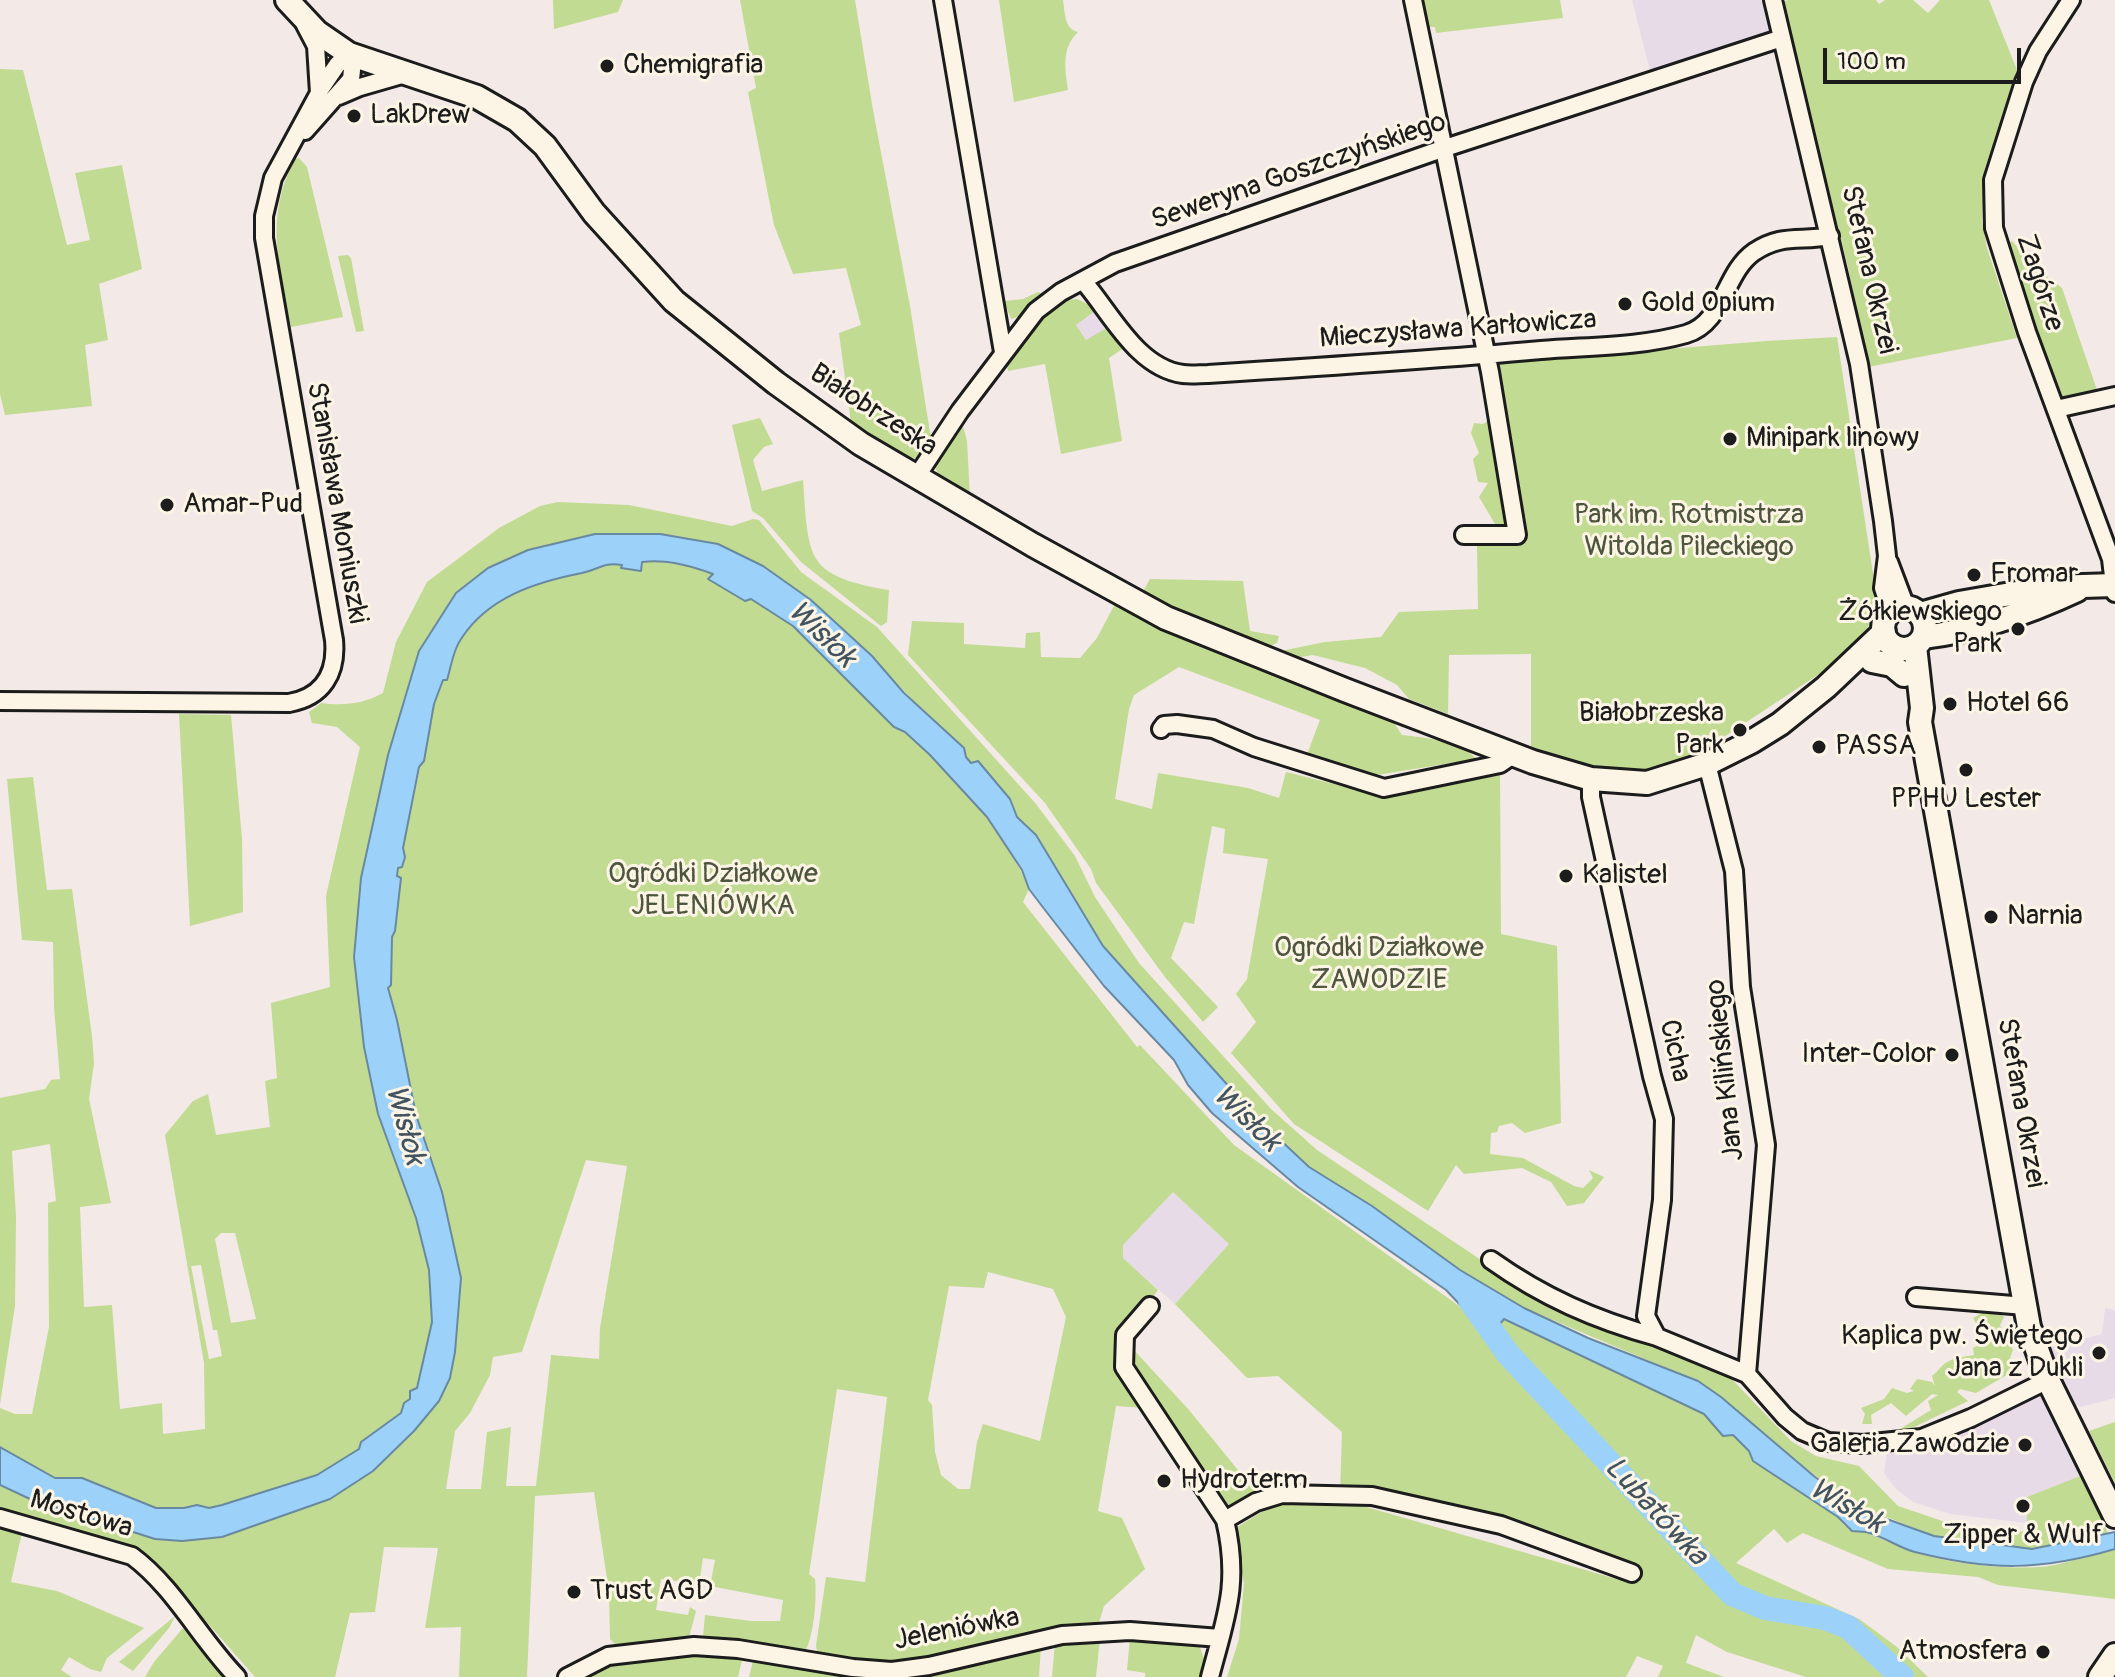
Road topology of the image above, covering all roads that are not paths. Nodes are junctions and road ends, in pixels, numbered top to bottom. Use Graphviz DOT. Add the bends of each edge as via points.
graph roads {
  1 [pos="943,0"];
  2 [pos="1413,0"];
  3 [pos="1773,0"];
  4 [pos="2071,0"];
  5 [pos="294,8"];
  6 [pos="1782,38"];
  7 [pos="349,54"];
  8 [pos="405,74"];
  9 [pos="319,93"];
  10 [pos="337,97"];
  11 [pos="294,139"];
  12 [pos="1442,149"];
  13 [pos="1830,236"];
  14 [pos="1084,282"];
  15 [pos="1003,352"];
  16 [pos="1486,355"];
  17 [pos="2115,396"];
  18 [pos="2056,409"];
  19 [pos="917,476"];
  20 [pos="1464,535"];
  21 [pos="2115,588"];
  22 [pos="1904,630"];
  23 [pos="1872,661"];
  24 [pos="1904,675"];
  25 [pos="1826,687"];
  26 [pos="0,701"];
  27 [pos="1920,722"];
  28 [pos="1161,729"];
  29 [pos="1513,755"];
  30 [pos="1707,764"];
  31 [pos="1591,779"];
  32 [pos="1491,1260"];
  33 [pos="1916,1297"];
  34 [pos="1150,1306"];
  35 [pos="2025,1306"];
  36 [pos="1657,1337"];
  37 [pos="1747,1374"];
  38 [pos="2048,1380"];
  39 [pos="2115,1516"];
  40 [pos="0,1518"];
  41 [pos="1225,1520"];
  42 [pos="1632,1573"];
  43 [pos="1220,1638"];
  44 [pos="2115,1655"];
  45 [pos="237,1677"];
  46 [pos="567,1677"];
  47 [pos="1210,1677"];
  48 [pos="2100,1677"];
  1 -- 15 [label="street"];
  2 -- 12 [label="street"];
  3 -- 6 [label="street, Stefana Okrzei"];
  4 -- 18 [label="street, Zagórze" via="2024,82 1993,180 1994,228"];
  5 -- 7 [label="street, Białobrzeska"];
  5 -- 9 [label="street" via="316,46"];
  6 -- 12 [label="street, Seweryna Goszczyńskiego"];
  6 -- 13 [label="street, Stefana Okrzei"];
  7 -- 8 [label="street, Białobrzeska"];
  7 -- 9 [label="street, Stanisława Moniuszki"];
  7 -- 10 [label="street" via="351,79"];
  8 -- 10 [label="street"];
  8 -- 19 [label="street, Białobrzeska" via="477,97 517,120 545,146 594,213 674,301 849,436"];
  9 -- 11 [label="street, Stanisława Moniuszki"];
  10 -- 11 [label="street"];
  11 -- 26 [label="street, Stanisława Moniuszki" via="273,178 264,238 334,640 326,682 317,693 289,703"];
  12 -- 14 [label="street, Seweryna Goszczyńskiego" via="1115,263"];
  12 -- 16 [label="street"];
  13 -- 16 [label="street, Mieczysława Karłowicza" via="1784,238 1752,253 1728,283 1711,318 1690,333"];
  13 -- 22 [label="street, Stefana Okrzei" via="1859,364 1887,556"];
  14 -- 15 [label="street, Seweryna Goszczyńskiego" via="1036,311"];
  14 -- 16 [label="street, Mieczysława Karłowicza" via="1134,346 1181,374"];
  15 -- 19 [label="street, Seweryna Goszczyńskiego"];
  16 -- 20 [label="street" via="1517,535"];
  17 -- 18 [label="street"];
  18 -- 21 [label="street, Zagórze" via="2111,559"];
  19 -- 29 [label="street, Białobrzeska" via="1166,618"];
  21 -- 22 [label="street" via="2051,587 1959,603"];
  22 -- 23 [label="street, Białobrzeska"];
  22 -- 24 [label="street, Stefana Okrzei"];
  22 -- 25 [label="street, Białobrzeska"];
  22 -- 27 [label="street, Stefana Okrzei" via="1922,708"];
  23 -- 24 [label="street" via="1892,665"];
  23 -- 25 [label="street, Białobrzeska"];
  24 -- 27 [label="street, Stefana Okrzei"];
  25 -- 30 [label="street, Białobrzeska" via="1770,730"];
  27 -- 35 [label="street, Stefana Okrzei"];
  28 -- 29 [label="street" via="1177,724 1213,729 1384,788 1500,764"];
  29 -- 31 [label="street, Białobrzeska"];
  30 -- 31 [label="street, Białobrzeska" via="1647,783"];
  30 -- 37 [label="street, Jana Kilińskiego" via="1734,871 1741,987 1766,1145"];
  31 -- 36 [label="street, Cicha" via="1664,1119 1662,1200 1646,1316"];
  32 -- 36 [label="street" via="1606,1323"];
  33 -- 35 [label="street"];
  34 -- 41 [label="street" via="1125,1335 1124,1367"];
  35 -- 38 [label="street, Stefana Okrzei"];
  36 -- 37 [label="street"];
  37 -- 38 [label="street" via="1802,1431 1828,1442 1863,1444 1939,1433"];
  38 -- 39 [label="street, Stefana Okrzei"];
  40 -- 45 [label="street, Mostowa" via="132,1556 150,1569"];
  41 -- 42 [label="street" via="1282,1494 1372,1496 1501,1525"];
  41 -- 43 [label="street" via="1233,1577"];
  43 -- 46 [label="street, Jeleniówka" via="1130,1631 1062,1635 892,1671 694,1646 608,1656"];
  43 -- 47 [label="street"];
  44 -- 48 [label="street"];
}
